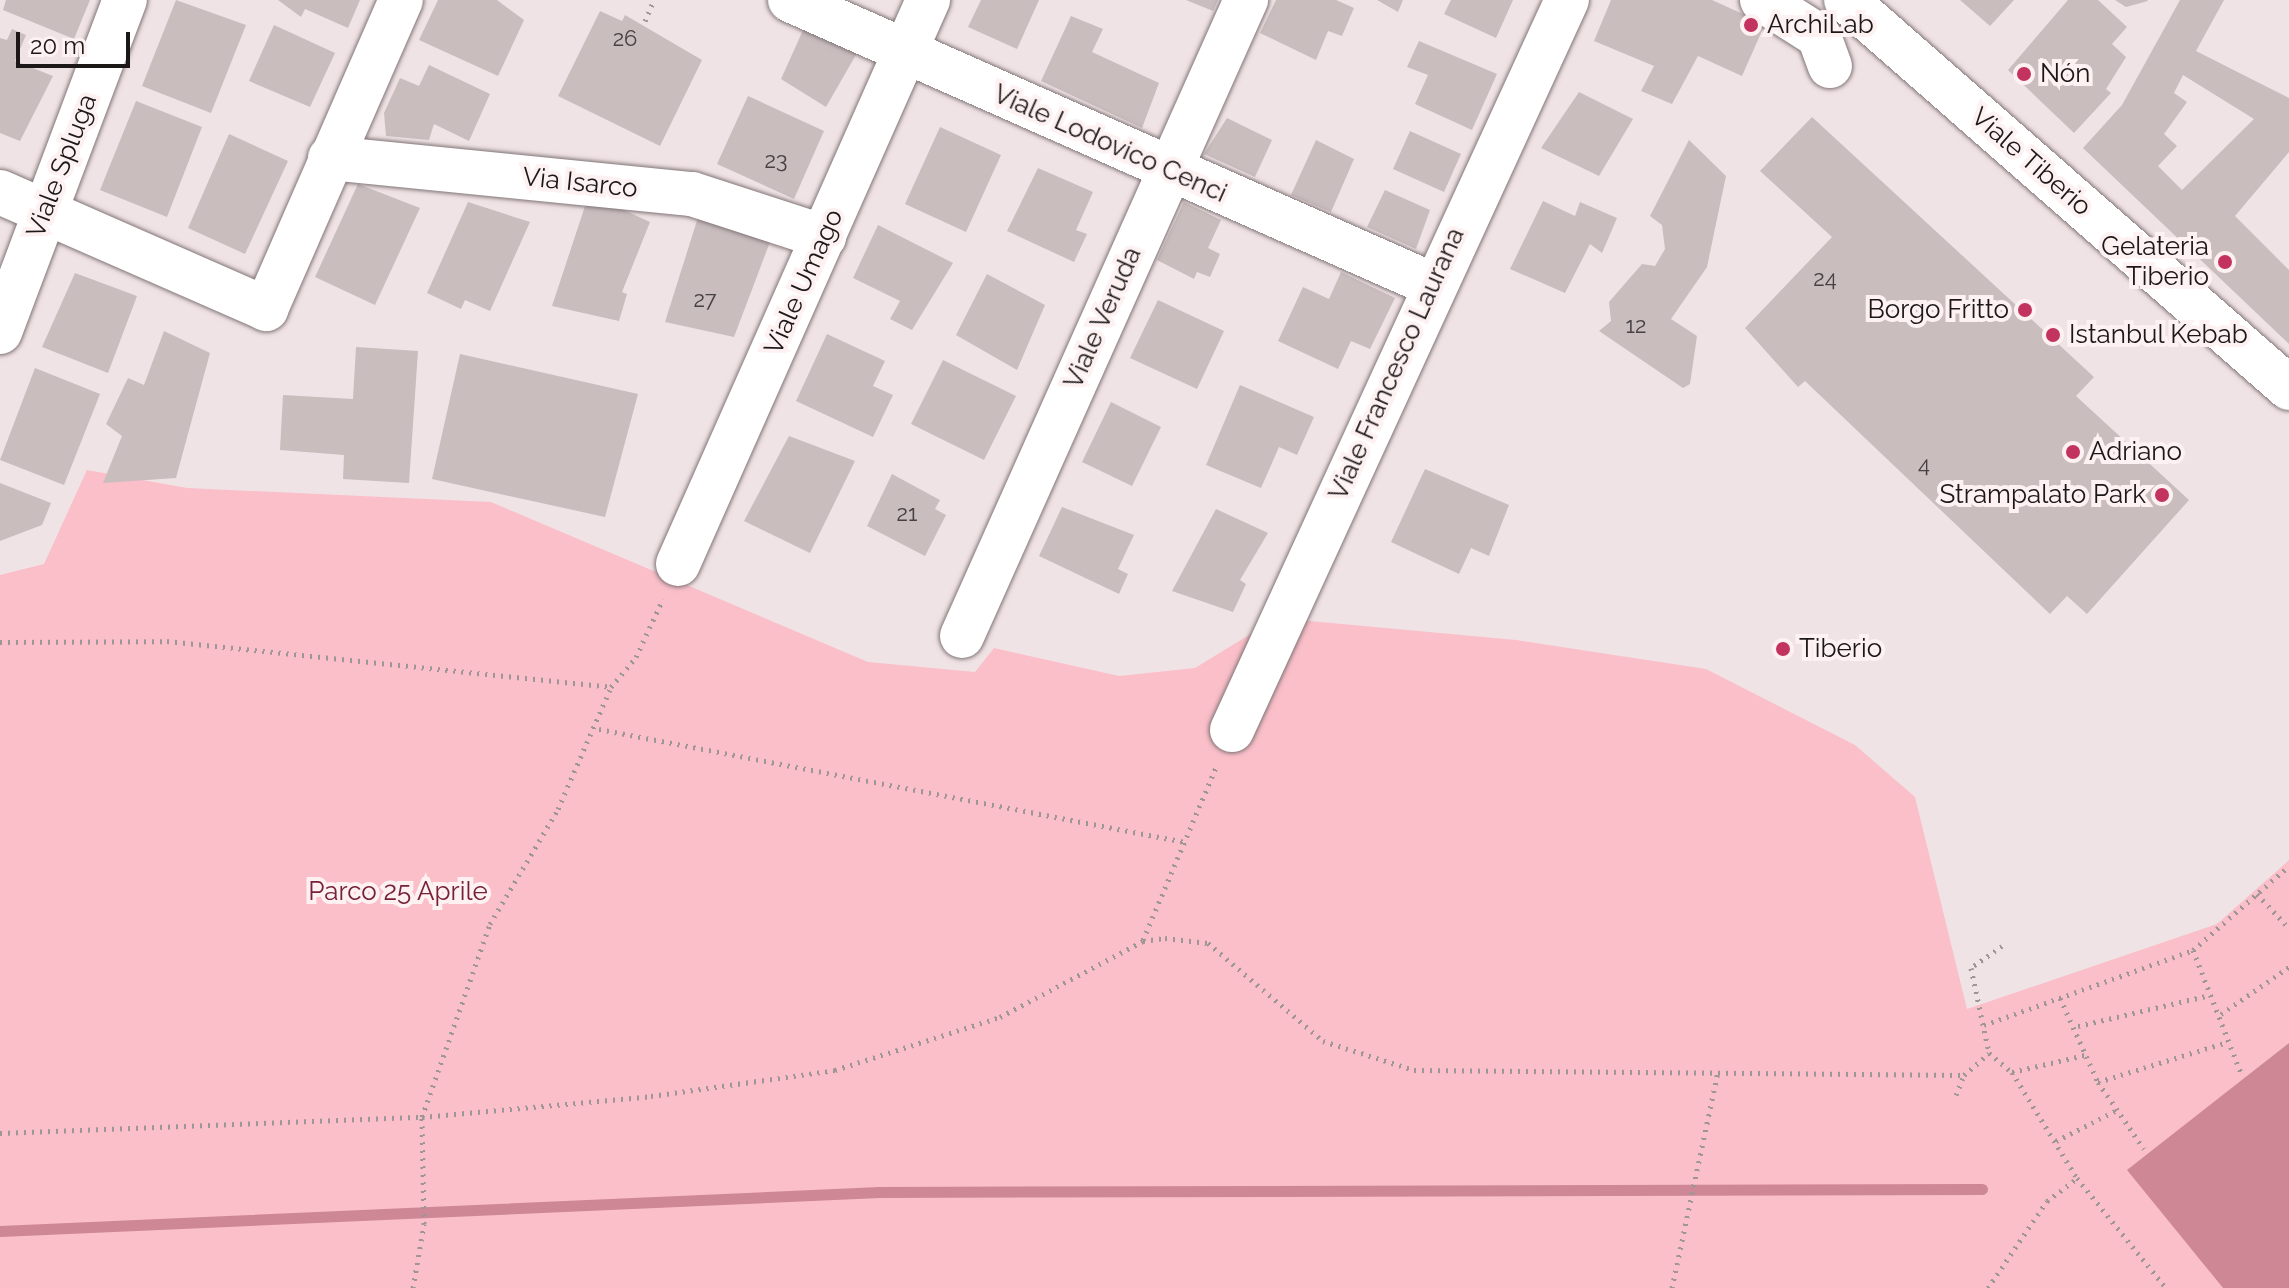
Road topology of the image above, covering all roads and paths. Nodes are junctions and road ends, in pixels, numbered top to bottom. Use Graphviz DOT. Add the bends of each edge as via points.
graph roads {
  1 [pos="125,0"];
  2 [pos="401,0"];
  3 [pos="654,0"];
  4 [pos="790,0"];
  5 [pos="928,0"];
  6 [pos="1246,0"];
  7 [pos="1567,0"];
  8 [pos="1762,0"];
  9 [pos="1846,0"];
  10 [pos="645,21"];
  11 [pos="905,51"];
  12 [pos="1830,66"];
  13 [pos="330,158"];
  14 [pos="1167,171"];
  15 [pos="0,192"];
  16 [pos="44,213"];
  17 [pos="824,237"];
  18 [pos="1431,284"];
  19 [pos="0,332"];
  20 [pos="2289,388"];
  21 [pos="678,564"];
  22 [pos="962,636"];
  23 [pos="0,642"];
  24 [pos="611,687"];
  25 [pos="599,729"];
  26 [pos="1232,730"];
  27 [pos="1185,842"];
  28 [pos="2289,866"];
  29 [pos="2257,894"];
  30 [pos="2288,923"];
  31 [pos="1143,941"];
  32 [pos="2002,946"];
  33 [pos="2193,950"];
  34 [pos="2289,967"];
  35 [pos="2210,995"];
  36 [pos="2060,998"];
  37 [pos="2221,1014"];
  38 [pos="1984,1025"];
  39 [pos="2078,1026"];
  40 [pos="2227,1042"];
  41 [pos="1989,1053"];
  42 [pos="2085,1055"];
  43 [pos="1718,1071"];
  44 [pos="2012,1072"];
  45 [pos="2241,1073"];
  46 [pos="1964,1075"];
  47 [pos="2098,1082"];
  48 [pos="1956,1095"];
  49 [pos="2119,1109"];
  50 [pos="422,1117"];
  51 [pos="0,1133"];
  52 [pos="2056,1141"];
  53 [pos="2144,1149"];
  54 [pos="2077,1178"];
  55 [pos="413,1288"];
  56 [pos="1672,1288"];
  57 [pos="1988,1288"];
  58 [pos="2166,1288"];
  1 -- 16 [label="street, Viale Spluga"];
  2 -- 13 [label="street"];
  3 -- 10 [label="path"];
  4 -- 11 [label="street, Viale Lodovico Cenci"];
  5 -- 11 [label="street, Viale Umago"];
  6 -- 14 [label="street, Viale Veruda"];
  7 -- 18 [label="street, Viale Francesco Laurana"];
  8 -- 12 [label="street" via="1819,36"];
  9 -- 20 [label="street, Viale Tiberio"];
  11 -- 14 [label="street, Viale Lodovico Cenci"];
  11 -- 17 [label="street, Viale Umago"];
  13 -- 16 [label="street" via="266,309"];
  13 -- 17 [label="street, Via Isarco" via="692,194"];
  14 -- 18 [label="street, Viale Lodovico Cenci"];
  14 -- 22 [label="street, Viale Veruda"];
  15 -- 16 [label="street"];
  16 -- 19 [label="street, Viale Spluga"];
  17 -- 21 [label="street, Viale Umago"];
  18 -- 26 [label="street, Viale Francesco Laurana"];
  21 -- 24 [label="path" via="636,657"];
  23 -- 24 [label="path" via="167,641"];
  24 -- 25 [label="path"];
  25 -- 27 [label="path"];
  25 -- 50 [label="path" via="490,924"];
  26 -- 27 [label="path"];
  27 -- 31 [label="path"];
  28 -- 29 [label="path"];
  29 -- 30 [label="path"];
  29 -- 33 [label="path"];
  31 -- 43 [label="path" via="1208,943 1323,1041 1414,1070"];
  31 -- 50 [label="path" via="1000,1017 835,1070"];
  32 -- 38 [label="path" via="1971,968"];
  33 -- 35 [label="path"];
  33 -- 36 [label="path"];
  34 -- 37 [label="path"];
  35 -- 37 [label="path"];
  35 -- 39 [label="path"];
  36 -- 38 [label="path"];
  36 -- 39 [label="path"];
  37 -- 40 [label="path"];
  38 -- 41 [label="path"];
  39 -- 42 [label="path"];
  40 -- 45 [label="path"];
  40 -- 47 [label="path"];
  41 -- 44 [label="path"];
  41 -- 46 [label="path"];
  42 -- 44 [label="path"];
  42 -- 47 [label="path"];
  43 -- 46 [label="path"];
  43 -- 56 [label="path"];
  44 -- 52 [label="path"];
  46 -- 48 [label="path"];
  47 -- 49 [label="path"];
  49 -- 52 [label="path"];
  49 -- 53 [label="path"];
  50 -- 51 [label="path"];
  50 -- 55 [label="path" via="424,1224"];
  52 -- 54 [label="path"];
  54 -- 57 [label="path" via="2047,1201"];
  54 -- 58 [label="path"];
}
